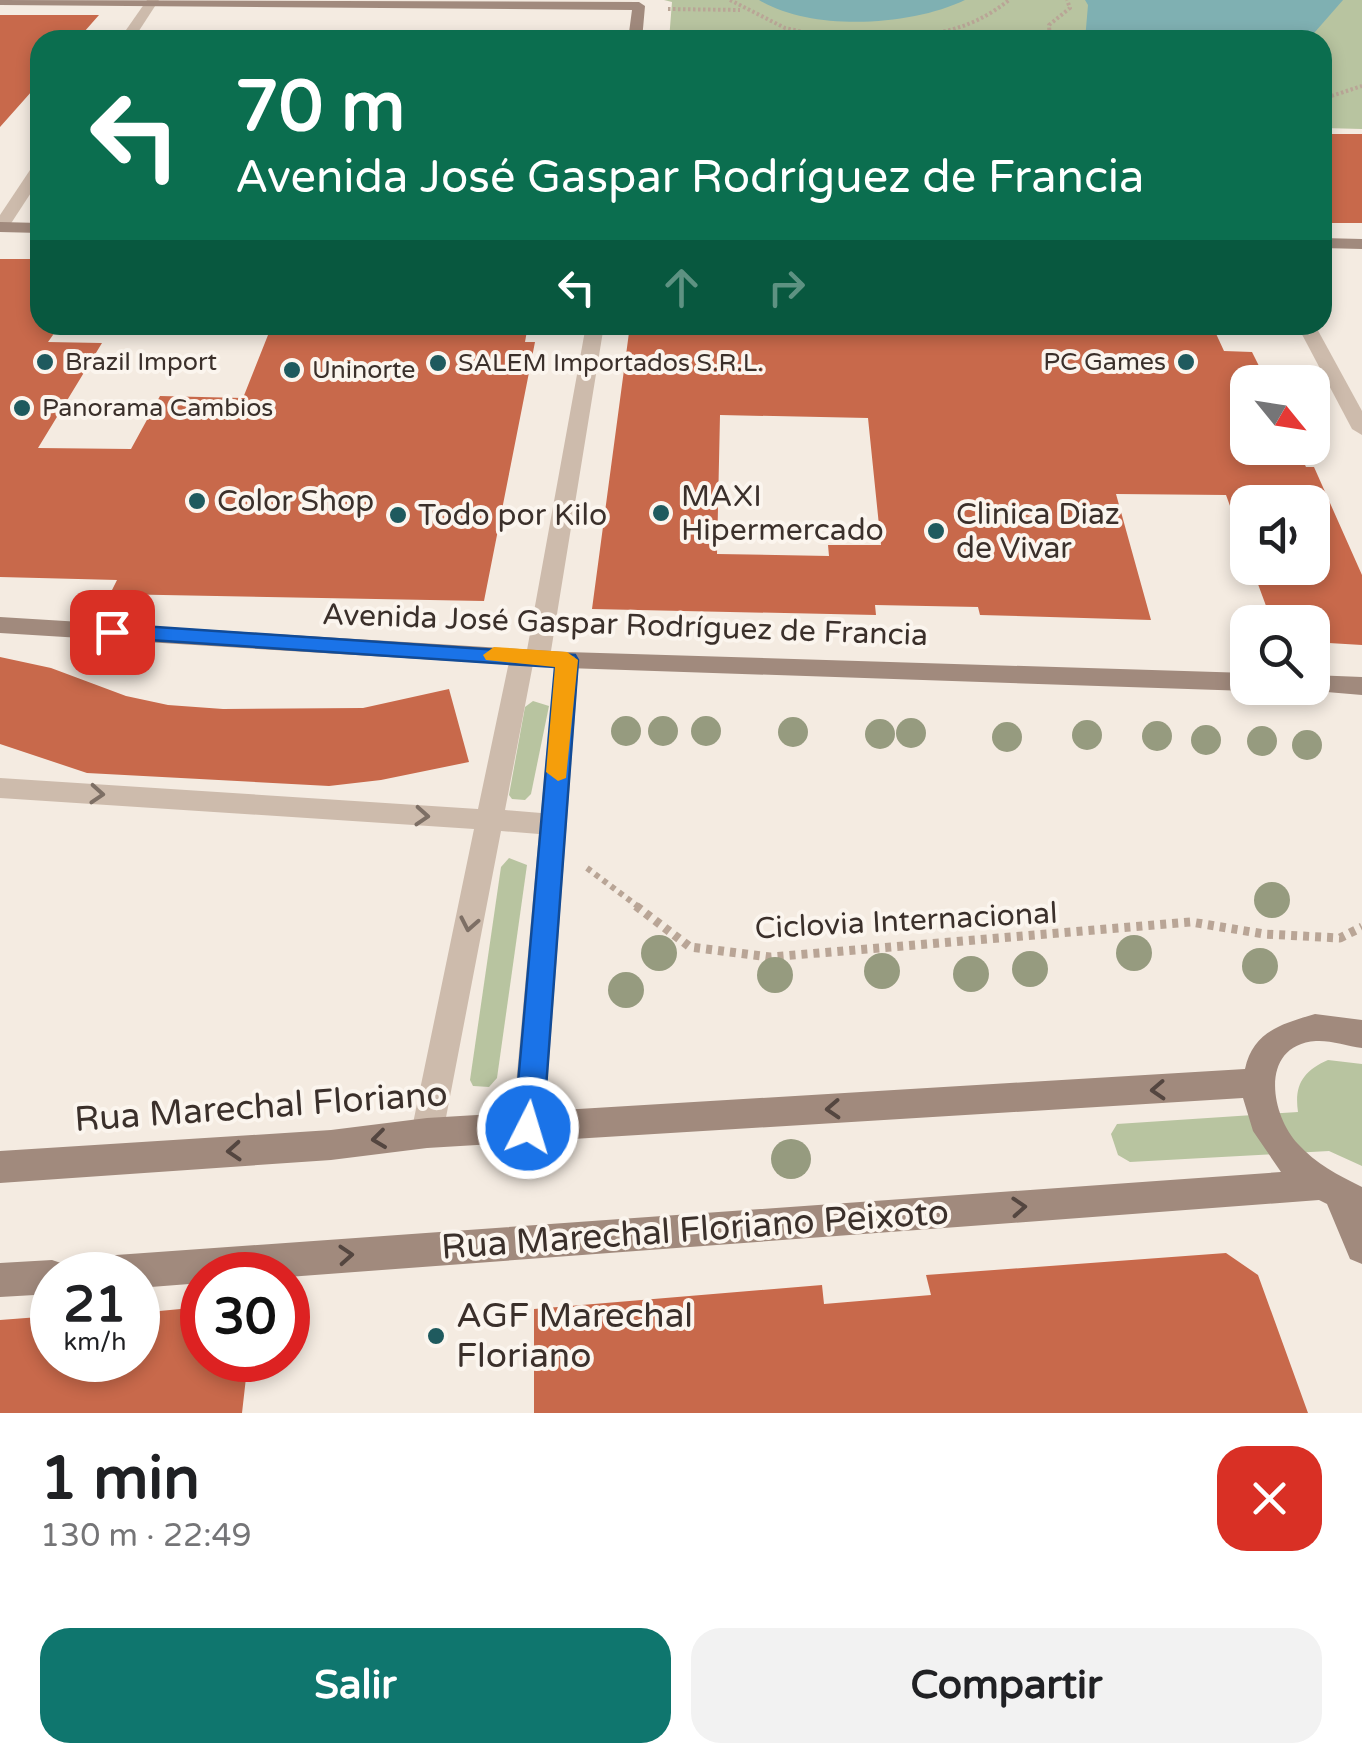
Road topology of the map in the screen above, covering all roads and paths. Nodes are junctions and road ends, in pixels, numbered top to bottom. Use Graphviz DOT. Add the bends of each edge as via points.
graph roads {
  1 [pos="730,0"];
  2 [pos="1009,0"];
  3 [pos="1066,0"];
  4 [pos="0,1"];
  5 [pos="152,2"];
  6 [pos="639,5"];
  7 [pos="746,10"];
  8 [pos="133,30"];
  9 [pos="636,30"];
  10 [pos="793,30"];
  11 [pos="952,30"];
  12 [pos="1049,30"];
  13 [pos="1362,86"];
  14 [pos="1332,95"];
  15 [pos="30,182"];
  16 [pos="0,227"];
  17 [pos="30,228"];
  18 [pos="1332,243"];
  19 [pos="1362,244"];
  20 [pos="593,335"];
  21 [pos="1311,335"];
  22 [pos="1362,429"];
  23 [pos="0,625"];
  24 [pos="542,658"];
  25 [pos="1230,681"];
  26 [pos="1330,685"];
  27 [pos="1362,686"];
  28 [pos="0,788"];
  29 [pos="490,820"];
  30 [pos="553,824"];
  31 [pos="550,856"];
  32 [pos="1362,927"];
  33 [pos="1362,1034"];
  34 [pos="1255,1083"];
  35 [pos="528,1128"];
  36 [pos="427,1134"];
  37 [pos="0,1166"];
  38 [pos="1340,1195"];
  39 [pos="1362,1247"];
  40 [pos="160,1270"];
  41 [pos="30,1278"];
  42 [pos="0,1280"];
  1 -- 7 [label="path"];
  2 -- 11 [label="path" via="984,20"];
  3 -- 12 [label="path" via="1070,8"];
  4 -- 5 [label="main road"];
  5 -- 6 [label="main road"];
  5 -- 8 [label="street"];
  6 -- 7 [label="path"];
  6 -- 9 [label="main road"];
  7 -- 10 [label="path"];
  13 -- 14 [label="path"];
  15 -- 16 [label="street"];
  16 -- 17 [label="main road"];
  18 -- 19 [label="main road"];
  20 -- 24 [label="street"];
  21 -- 22 [label="street"];
  23 -- 24 [label="main road, Avenida José Gaspar Rodríguez de Francia"];
  24 -- 25 [label="main road, Avenida José Gaspar Rodríguez de Francia"];
  24 -- 29 [label="street"];
  24 -- 30 [label="street"];
  26 -- 27 [label="main road"];
  28 -- 29 [label="street, one-way"];
  29 -- 30 [label="street"];
  29 -- 36 [label="street, one-way"];
  30 -- 31 [label="street"];
  31 -- 32 [label="path, Ciclovia Internacional" via="585,866 690,947 770,956 1191,922 1340,938"];
  31 -- 35 [label="street"];
  33 -- 34 [label="main road" via="1320,1028 1295,1033 1273,1046"];
  34 -- 35 [label="main road, one-way"];
  34 -- 38 [label="main road" via="1257,1108 1289,1162"];
  35 -- 36 [label="main road, Rua Marechal Floriano"];
  36 -- 37 [label="main road, Rua Marechal Floriano, one-way"];
  38 -- 39 [label="main road"];
  40 -- 38 [label="main road, Rua Marechal Floriano Peixoto, one-way"];
  41 -- 42 [label="main road"];
}
